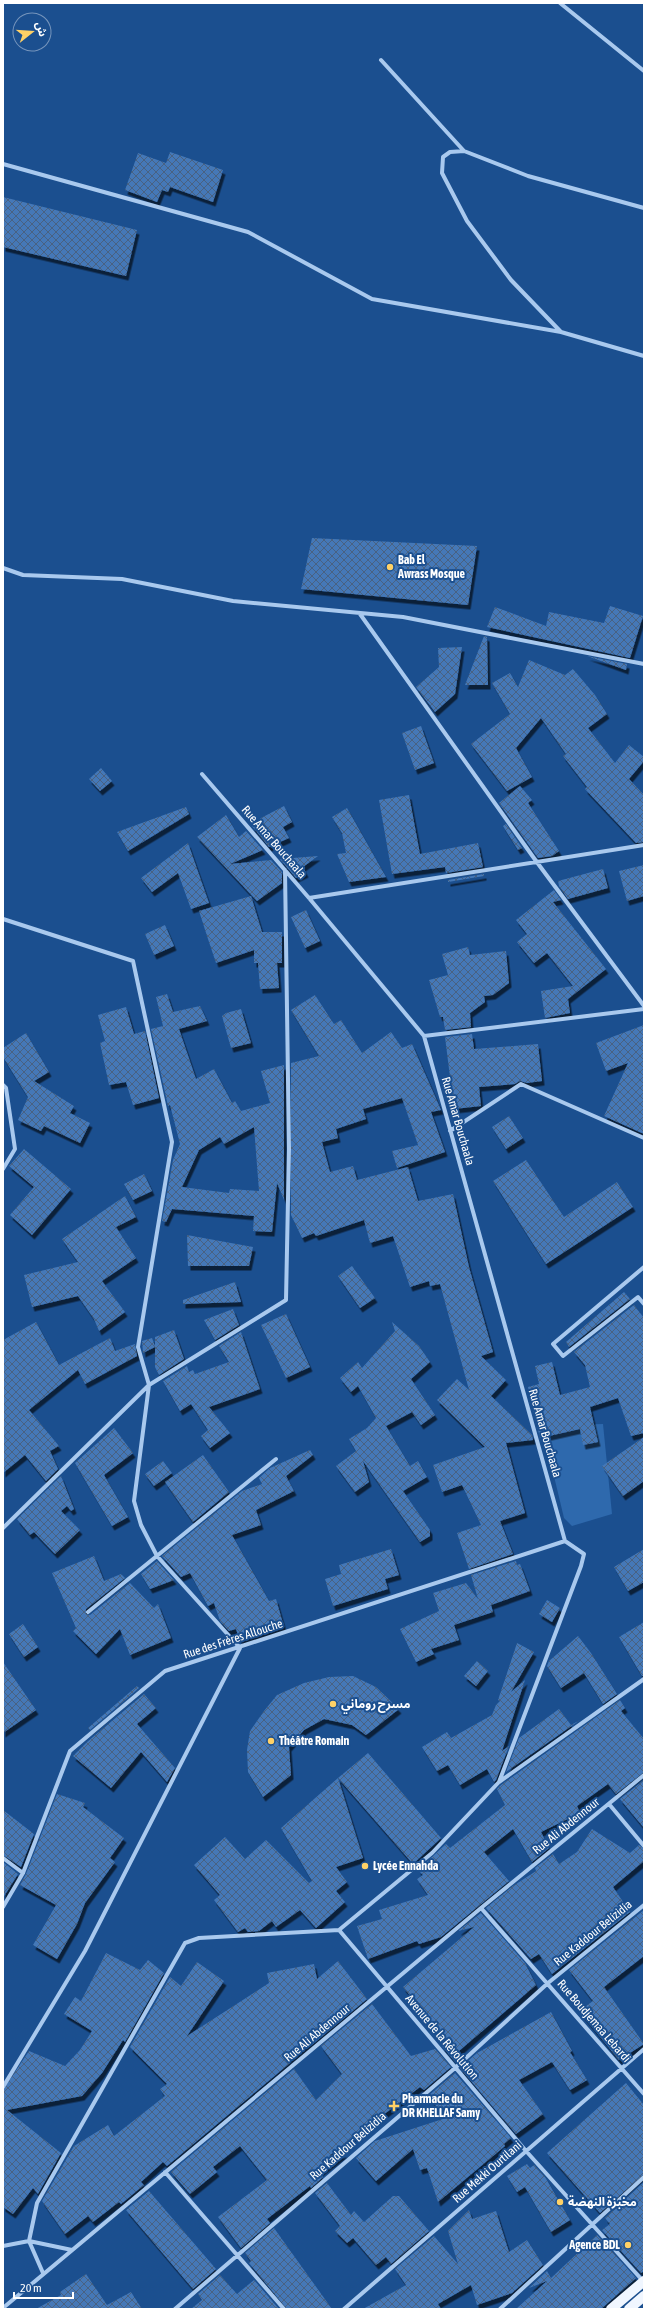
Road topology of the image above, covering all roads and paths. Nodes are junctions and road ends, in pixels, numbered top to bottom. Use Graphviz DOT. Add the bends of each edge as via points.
graph roads {
  1 [pos="560,3"];
  2 [pos="381,60"];
  3 [pos="644,71"];
  4 [pos="464,151"];
  5 [pos="3,164"];
  6 [pos="644,208"];
  7 [pos="561,332"];
  8 [pos="644,356"];
  9 [pos="3,568"];
  10 [pos="360,614"];
  11 [pos="644,664"];
  12 [pos="202,774"];
  13 [pos="644,845"];
  14 [pos="536,861"];
  15 [pos="285,870"];
  16 [pos="309,898"];
  17 [pos="3,919"];
  18 [pos="644,1007"];
  19 [pos="424,1036"];
  20 [pos="3,1085"];
  21 [pos="450,1131"];
  22 [pos="644,1138"];
  23 [pos="3,1169"];
  24 [pos="644,1267"];
  25 [pos="644,1304"];
  26 [pos="149,1385"];
  27 [pos="276,1459"];
  28 [pos="3,1528"];
  29 [pos="565,1541"];
  30 [pos="157,1556"];
  31 [pos="88,1612"];
  32 [pos="240,1648"];
  33 [pos="644,1679"];
  34 [pos="644,1775"];
  35 [pos="499,1782"];
  36 [pos="609,1804"];
  37 [pos="644,1846"];
  38 [pos="3,1858"];
  39 [pos="23,1873"];
  40 [pos="644,1904"];
  41 [pos="3,1907"];
  42 [pos="481,1908"];
  43 [pos="339,1930"];
  44 [pos="548,1983"];
  45 [pos="388,1987"];
  46 [pos="644,2050"];
  47 [pos="455,2068"];
  48 [pos="622,2068"];
  49 [pos="3,2088"];
  50 [pos="644,2094"];
  51 [pos="526,2151"];
  52 [pos="166,2172"];
  53 [pos="644,2177"];
  54 [pos="592,2224"];
  55 [pos="29,2242"];
  56 [pos="3,2246"];
  57 [pos="72,2250"];
  58 [pos="238,2255"];
  59 [pos="43,2273"];
  60 [pos="644,2281"];
  61 [pos="644,2296"];
  62 [pos="3,2308"];
  63 [pos="175,2309"];
  64 [pos="284,2309"];
  65 [pos="344,2309"];
  66 [pos="500,2309"];
  67 [pos="611,2309"];
  68 [pos="629,2309"];
  1 -- 3 [label="street"];
  2 -- 4 [label="street"];
  4 -- 6 [label="street" via="528,176"];
  4 -- 7 [label="street" via="450,152 443,157 442,173 467,221 511,280"];
  5 -- 7 [label="street" via="248,232 372,299"];
  7 -- 8 [label="street"];
  9 -- 10 [label="street" via="23,575 122,578 233,601"];
  10 -- 11 [label="street" via="403,617"];
  10 -- 14 [label="street"];
  12 -- 15 [label="street, Rue Amar Bouchaala"];
  13 -- 14 [label="street"];
  14 -- 16 [label="street"];
  14 -- 18 [label="street"];
  15 -- 16 [label="street, Rue Amar Bouchaala"];
  15 -- 26 [label="street" via="289,1149 286,1300"];
  16 -- 19 [label="street, Rue Amar Bouchaala"];
  17 -- 26 [label="street" via="133,961 172,1142 138,1348"];
  18 -- 19 [label="street"];
  19 -- 21 [label="street, Rue Amar Bouchaala"];
  20 -- 23 [label="street" via="6,1088 16,1149"];
  21 -- 22 [label="street" via="521,1084"];
  21 -- 29 [label="street, Rue Amar Bouchaala"];
  24 -- 25 [label="street" via="553,1344 563,1356 638,1297"];
  26 -- 28 [label="street"];
  26 -- 30 [label="street" via="134,1501 141,1525"];
  27 -- 30 [label="street"];
  29 -- 32 [label="street, Rue des Frères Allouche"];
  29 -- 35 [label="street" via="584,1554 577,1579"];
  30 -- 31 [label="street"];
  30 -- 32 [label="street"];
  32 -- 39 [label="street, Rue des Frères Allouche" via="165,1671 70,1750"];
  32 -- 49 [label="street" via="85,1951"];
  33 -- 35 [label="street"];
  34 -- 36 [label="street, Rue Ali Abdennour"];
  35 -- 43 [label="street" via="432,1853"];
  36 -- 37 [label="street"];
  36 -- 42 [label="street, Rue Ali Abdennour"];
  38 -- 39 [label="street"];
  39 -- 41 [label="street, Rue des Frères Allouche"];
  40 -- 44 [label="street, Rue Kaddour Belizidia"];
  42 -- 44 [label="street, Rue Boudjemaa Lebardi"];
  42 -- 45 [label="street, Rue Ali Abdennour"];
  43 -- 45 [label="street, Avenue de la Révolution"];
  43 -- 55 [label="street" via="199,1938 185,1944 37,2203"];
  44 -- 47 [label="street, Rue Kaddour Belizidia"];
  44 -- 48 [label="street, Rue Boudjemaa Lebardi"];
  45 -- 47 [label="street, Avenue de la Révolution"];
  45 -- 52 [label="street, Rue Ali Abdennour"];
  46 -- 48 [label="street, Rue Mekki Ourtilani"];
  47 -- 51 [label="street, Avenue de la Révolution"];
  47 -- 58 [label="street, Rue Kaddour Belizidia"];
  48 -- 50 [label="street, Rue Boudjemaa Lebardi"];
  48 -- 51 [label="street, Rue Mekki Ourtilani"];
  51 -- 54 [label="street, Avenue de la Révolution"];
  51 -- 65 [label="street, Rue Mekki Ourtilani"];
  52 -- 57 [label="street, Rue Ali Abdennour"];
  52 -- 58 [label="street"];
  53 -- 54 [label="street"];
  54 -- 60 [label="street, Avenue de la Révolution"];
  54 -- 66 [label="street"];
  55 -- 56 [label="street"];
  55 -- 57 [label="street"];
  55 -- 59 [label="street"];
  57 -- 59 [label="street, Rue Ali Abdennour"];
  58 -- 63 [label="street, Rue Kaddour Belizidia"];
  58 -- 64 [label="street"];
  59 -- 62 [label="street, Rue Ali Abdennour"];
  60 -- 67 [label="main road"];
  61 -- 68 [label="main road"];
}
